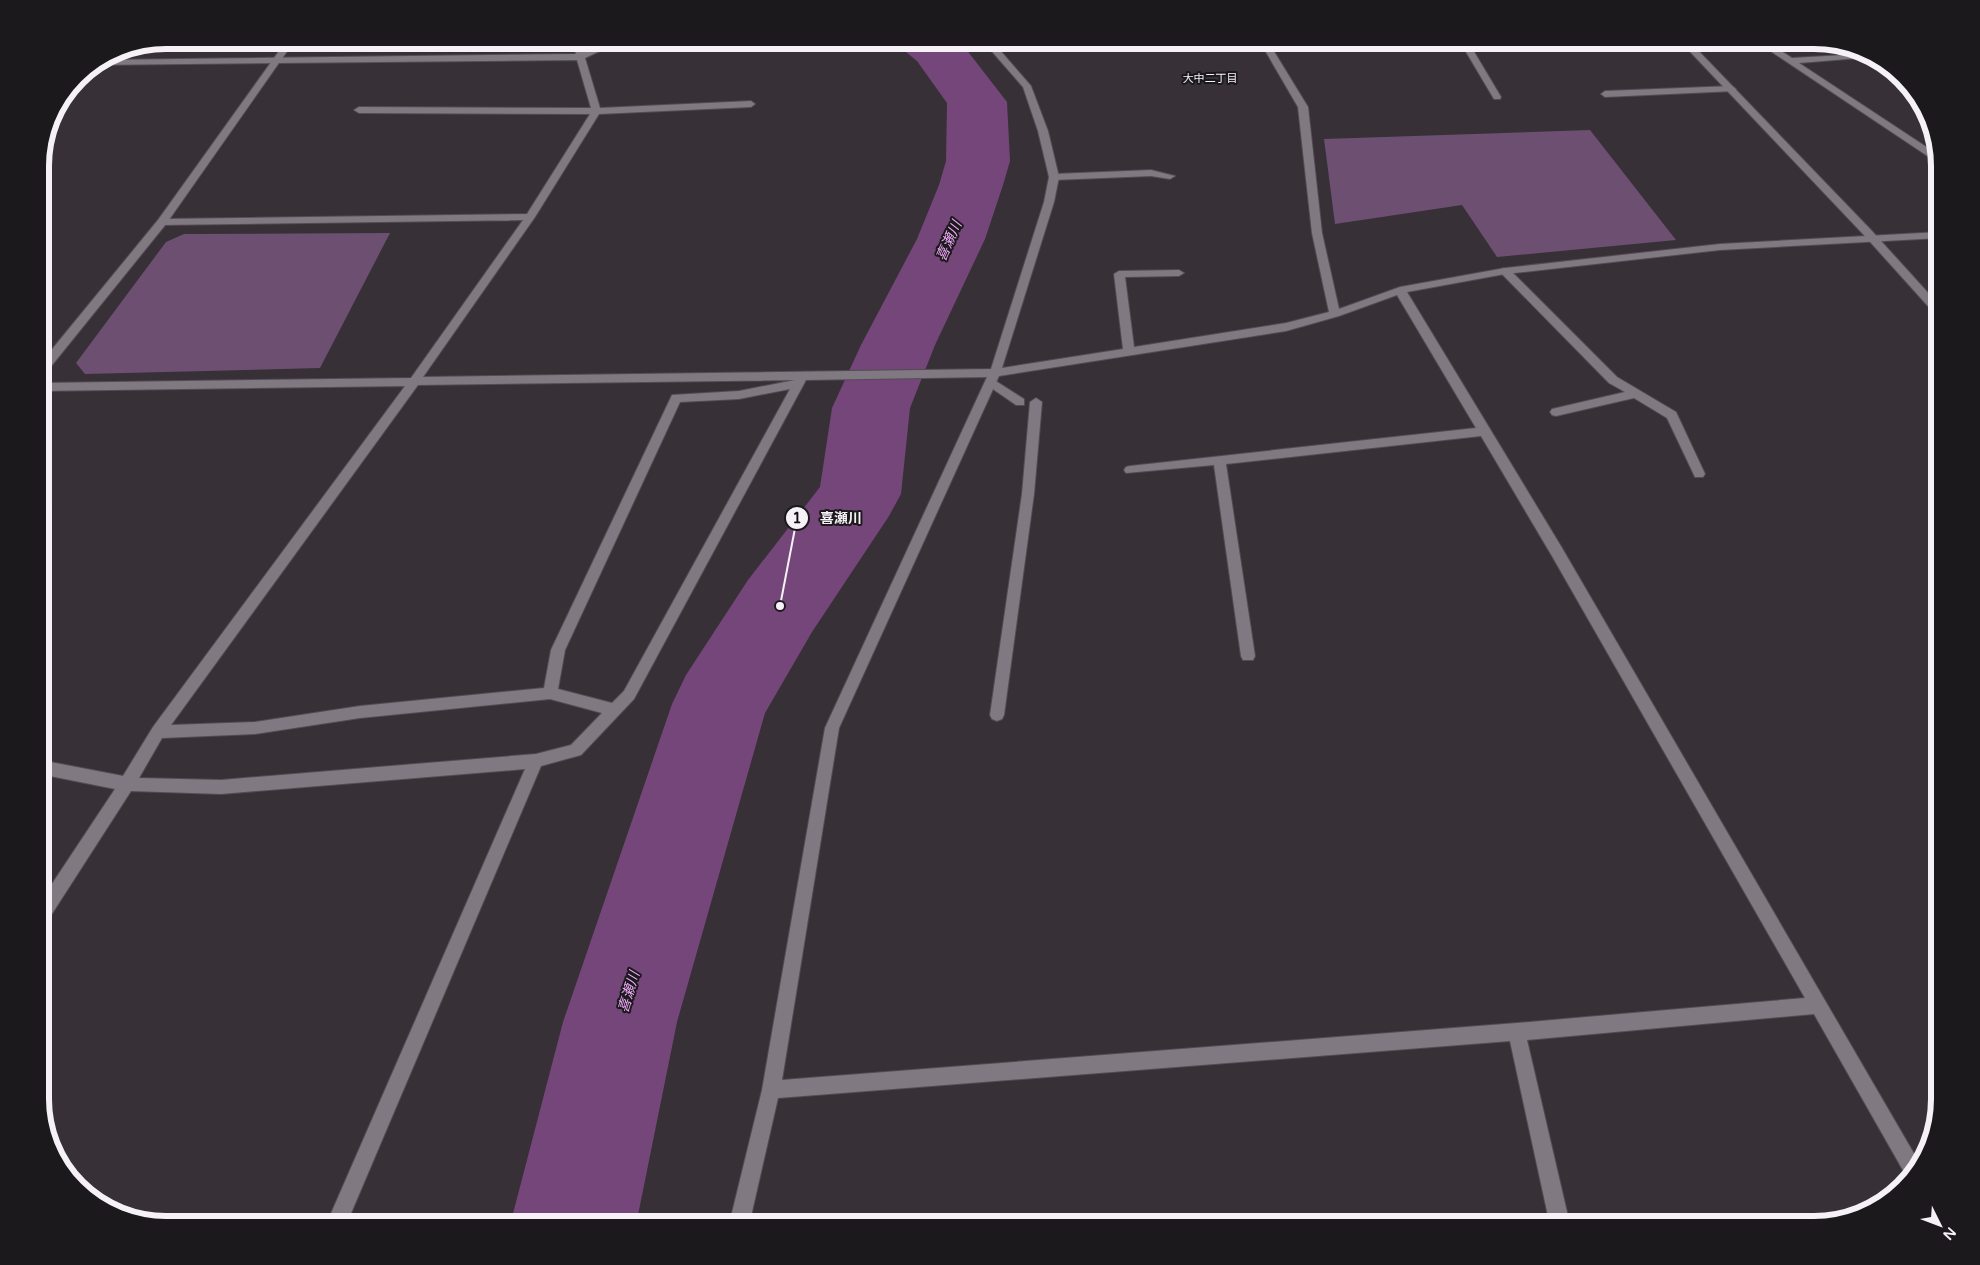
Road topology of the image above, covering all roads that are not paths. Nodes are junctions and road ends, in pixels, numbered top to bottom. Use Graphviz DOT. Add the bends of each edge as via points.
graph roads {
  1 [pos="284,49"];
  2 [pos="578,49"];
  3 [pos="598,49"];
  4 [pos="994,49"];
  5 [pos="1268,49"];
  6 [pos="1468,49"];
  7 [pos="1692,49"];
  8 [pos="1772,49"];
  9 [pos="580,57"];
  10 [pos="1857,57"];
  11 [pos="275,61"];
  12 [pos="1792,62"];
  13 [pos="110,63"];
  14 [pos="1732,89"];
  15 [pos="1605,94"];
  16 [pos="1497,97"];
  17 [pos="751,104"];
  18 [pos="359,110"];
  19 [pos="596,110"];
  20 [pos="1930,154"];
  21 [pos="1170,176"];
  22 [pos="1054,177"];
  23 [pos="530,217"];
  24 [pos="162,222"];
  25 [pos="1931,235"];
  26 [pos="1874,238"];
  27 [pos="1505,271"];
  28 [pos="1179,273"];
  29 [pos="1400,290"];
  30 [pos="1931,303"];
  31 [pos="1334,314"];
  32 [pos="1129,352"];
  33 [pos="49,361"];
  34 [pos="993,378"];
  35 [pos="801,379"];
  36 [pos="414,382"];
  37 [pos="49,387"];
  38 [pos="1634,394"];
  39 [pos="1556,412"];
  40 [pos="1484,432"];
  41 [pos="1219,460"];
  42 [pos="1130,470"];
  43 [pos="1699,474"];
  44 [pos="1248,656"];
  45 [pos="550,693"];
  46 [pos="614,710"];
  47 [pos="997,715"];
  48 [pos="158,732"];
  49 [pos="536,761"];
  50 [pos="49,769"];
  51 [pos="127,784"];
  52 [pos="49,903"];
  53 [pos="1817,1005"];
  54 [pos="1516,1032"];
  55 [pos="771,1090"];
  56 [pos="1911,1166"];
  57 [pos="340,1216"];
  58 [pos="741,1216"];
  59 [pos="1558,1216"];
  1 -- 11 [label="street"];
  2 -- 9 [label="street"];
  3 -- 9 [label="street"];
  4 -- 22 [label="street" via="1027,86 1043,131"];
  5 -- 31 [label="street" via="1303,107 1317,233"];
  6 -- 16 [label="street"];
  7 -- 14 [label="street"];
  8 -- 12 [label="street"];
  9 -- 11 [label="street"];
  9 -- 19 [label="street"];
  10 -- 12 [label="street"];
  11 -- 13 [label="street"];
  11 -- 24 [label="street"];
  12 -- 20 [label="street"];
  14 -- 15 [label="street"];
  14 -- 26 [label="street"];
  17 -- 19 [label="street"];
  18 -- 19 [label="street"];
  19 -- 23 [label="street"];
  21 -- 22 [label="street" via="1151,173"];
  22 -- 34 [label="street"];
  23 -- 24 [label="street"];
  23 -- 36 [label="street"];
  24 -- 33 [label="street"];
  25 -- 26 [label="street"];
  26 -- 27 [label="street" via="1720,247"];
  26 -- 30 [label="street"];
  27 -- 29 [label="street"];
  27 -- 38 [label="street" via="1607,374"];
  28 -- 32 [label="street" via="1119,274"];
  29 -- 31 [label="street"];
  29 -- 40 [label="street"];
  31 -- 32 [label="street" via="1286,327"];
  32 -- 34 [label="street"];
  34 -- 35 [label="street"];
  34 -- 47 [label="street" via="1015,398 1002,404 1036,404 1028,494"];
  34 -- 55 [label="street" via="832,728"];
  35 -- 36 [label="street"];
  35 -- 45 [label="street" via="739,395 676,398 558,650"];
  35 -- 46 [label="street" via="629,695"];
  36 -- 37 [label="street"];
  36 -- 48 [label="street"];
  38 -- 39 [label="street"];
  38 -- 43 [label="street" via="1672,415"];
  40 -- 41 [label="street"];
  40 -- 53 [label="street" via="1557,552"];
  41 -- 42 [label="street"];
  41 -- 44 [label="street"];
  45 -- 46 [label="street"];
  45 -- 48 [label="street" via="360,712 255,728"];
  46 -- 49 [label="street" via="576,750"];
  48 -- 51 [label="street"];
  49 -- 51 [label="street" via="221,787"];
  49 -- 57 [label="street"];
  50 -- 51 [label="street"];
  51 -- 52 [label="street"];
  53 -- 54 [label="street"];
  53 -- 56 [label="street"];
  54 -- 55 [label="street"];
  54 -- 59 [label="street"];
  55 -- 58 [label="street"];
}
